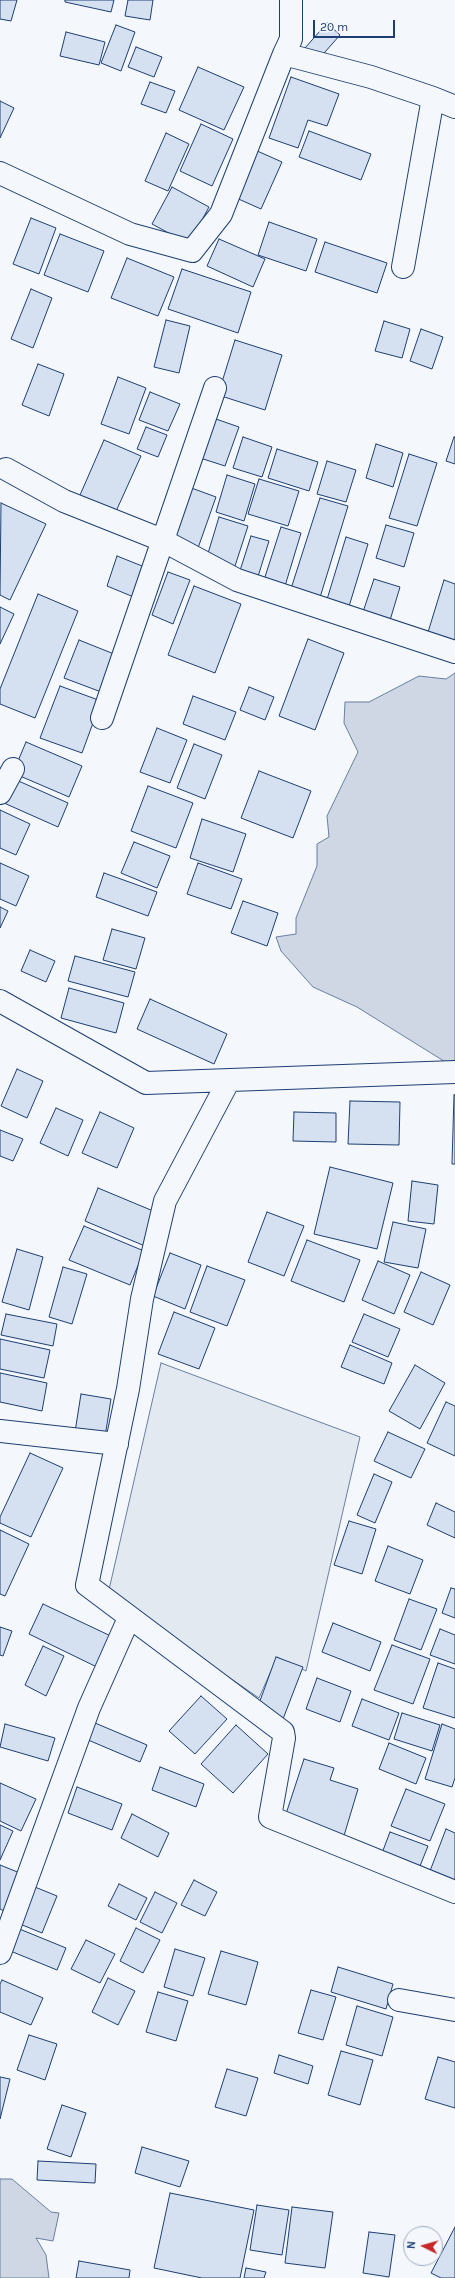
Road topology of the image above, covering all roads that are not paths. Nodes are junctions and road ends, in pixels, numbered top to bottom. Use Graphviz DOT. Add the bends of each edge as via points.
graph roads {
  1 [pos="291,0"];
  2 [pos="284,54"];
  3 [pos="433,98"];
  4 [pos="455,107"];
  5 [pos="0,173"];
  6 [pos="403,267"];
  7 [pos="215,388"];
  8 [pos="6,469"];
  9 [pos="162,540"];
  10 [pos="455,652"];
  11 [pos="102,718"];
  12 [pos="13,769"];
  13 [pos="0,793"];
  14 [pos="0,1001"];
  15 [pos="455,1072"];
  16 [pos="229,1080"];
  17 [pos="0,1430"];
  18 [pos="117,1444"];
  19 [pos="128,1618"];
  20 [pos="455,1892"];
  21 [pos="2,1943"];
  22 [pos="399,2000"];
  23 [pos="455,2010"];
  1 -- 2 [label="street" via="291,39"];
  2 -- 3 [label="street" via="371,77"];
  2 -- 5 [label="street" via="221,214 192,251 130,234"];
  3 -- 4 [label="street"];
  3 -- 6 [label="street"];
  7 -- 9 [label="street"];
  8 -- 9 [label="street" via="64,501"];
  9 -- 10 [label="street" via="237,580"];
  9 -- 11 [label="street"];
  12 -- 13 [label="street"];
  14 -- 16 [label="street" via="146,1083"];
  15 -- 16 [label="street"];
  16 -- 18 [label="street" via="166,1200 142,1299"];
  17 -- 18 [label="street"];
  18 -- 19 [label="street" via="87,1585"];
  19 -- 20 [label="street" via="283,1732 270,1817"];
  19 -- 21 [label="street" via="89,1708"];
  22 -- 23 [label="street"];
}
